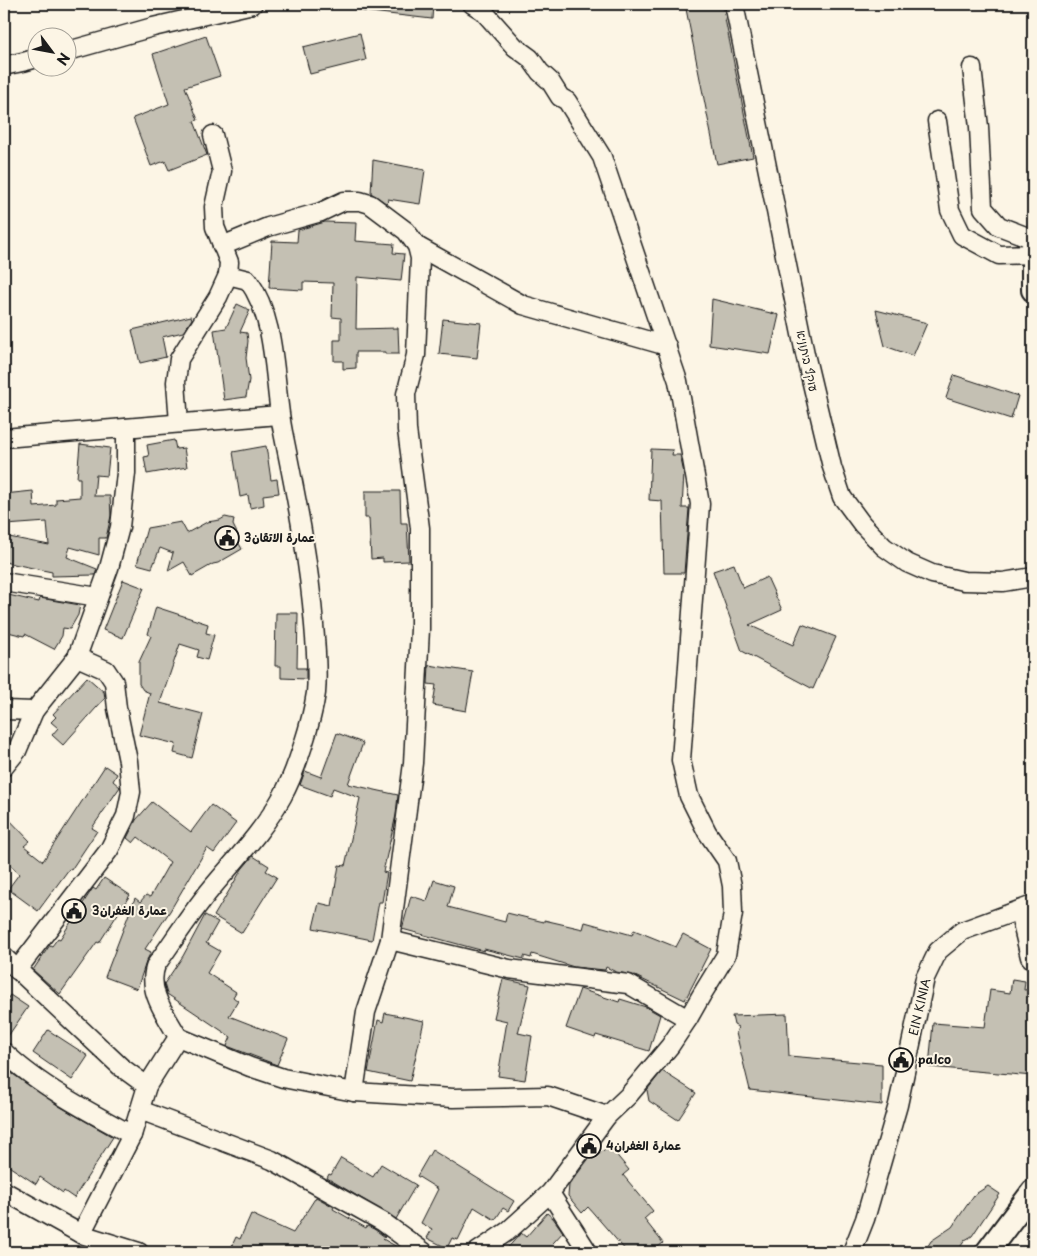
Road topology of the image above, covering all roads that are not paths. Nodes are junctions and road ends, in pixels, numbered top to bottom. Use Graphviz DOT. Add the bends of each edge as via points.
graph roads {
  1 [pos="253,4"];
  2 [pos="472,4"];
  3 [pos="734,4"];
  4 [pos="78,48"];
  5 [pos="28,60"];
  6 [pos="4,66"];
  7 [pos="972,68"];
  8 [pos="937,121"];
  9 [pos="213,135"];
  10 [pos="222,246"];
  11 [pos="417,246"];
  12 [pos="1033,247"];
  13 [pos="228,276"];
  14 [pos="1033,290"];
  15 [pos="667,346"];
  16 [pos="280,415"];
  17 [pos="179,423"];
  18 [pos="126,428"];
  19 [pos="4,438"];
  20 [pos="1033,577"];
  21 [pos="4,582"];
  22 [pos="98,597"];
  23 [pos="77,657"];
  24 [pos="4,710"];
  25 [pos="34,711"];
  26 [pos="4,767"];
  27 [pos="1026,908"];
  28 [pos="390,940"];
  29 [pos="4,957"];
  30 [pos="1033,960"];
  31 [pos="17,970"];
  32 [pos="688,1019"];
  33 [pos="178,1036"];
  34 [pos="4,1052"];
  35 [pos="147,1086"];
  36 [pos="354,1092"];
  37 [pos="140,1110"];
  38 [pos="607,1116"];
  39 [pos="132,1135"];
  40 [pos="4,1191"];
  41 [pos="1033,1191"];
  42 [pos="550,1193"];
  43 [pos="1033,1215"];
  44 [pos="81,1234"];
  45 [pos="140,1252"];
  46 [pos="424,1252"];
  47 [pos="477,1252"];
  48 [pos="588,1252"];
  49 [pos="852,1252"];
  50 [pos="987,1252"];
  51 [pos="1005,1252"];
  1 -- 4 [label="street" via="153,26"];
  2 -- 15 [label="street" via="483,11 515,48 530,58 560,97 567,101 602,157"];
  3 -- 20 [label="street, עוקף ביתוניא" via="805,354 842,497 884,547 907,563 932,574 1003,582"];
  5 -- 6 [label="street"];
  7 -- 12 [label="street" via="983,208 998,226"];
  8 -- 12 [label="street" via="950,210 962,235 999,255"];
  9 -- 10 [label="street" via="222,171 214,206 214,227"];
  10 -- 11 [label="street" via="344,201 360,201 370,204 406,231"];
  10 -- 13 [label="street" via="229,262"];
  11 -- 15 [label="street" via="523,305"];
  11 -- 28 [label="street" via="420,274 416,355 406,394 407,430 420,528 420,629 413,763"];
  12 -- 14 [label="main road"];
  13 -- 16 [label="street" via="248,280 268,324"];
  13 -- 17 [label="street" via="179,359 176,382"];
  15 -- 32 [label="street" via="678,381 700,504 681,760 689,796 707,832 728,861 733,913 726,955"];
  16 -- 17 [label="street"];
  16 -- 33 [label="street" via="302,525 312,597 316,694 294,772 282,797 258,834 210,890 152,974 154,992"];
  17 -- 18 [label="street"];
  18 -- 19 [label="street"];
  18 -- 22 [label="street" via="126,473 120,527"];
  21 -- 22 [label="street"];
  22 -- 23 [label="street"];
  23 -- 25 [label="street"];
  23 -- 31 [label="street" via="106,670 114,682 131,792 126,816 109,850"];
  24 -- 25 [label="street"];
  25 -- 26 [label="street" via="17,751"];
  27 -- 30 [label="street" via="1030,957"];
  27 -- 49 [label="street, EIN KINIA" via="962,931 938,951 925,978 898,1105 865,1219"];
  28 -- 32 [label="street" via="509,969 628,984"];
  28 -- 36 [label="street" via="366,1012"];
  29 -- 31 [label="street"];
  31 -- 35 [label="street" via="121,1067"];
  32 -- 38 [label="street" via="670,1046"];
  33 -- 35 [label="street"];
  33 -- 36 [label="street" via="283,1078"];
  34 -- 39 [label="street" via="15,1063 82,1108"];
  35 -- 37 [label="street"];
  36 -- 38 [label="street" via="453,1098 548,1096"];
  37 -- 39 [label="street"];
  37 -- 46 [label="street" via="272,1160 382,1222"];
  38 -- 42 [label="street"];
  39 -- 44 [label="street"];
  40 -- 44 [label="street"];
  41 -- 50 [label="main road"];
  42 -- 47 [label="street" via="508,1231"];
  42 -- 48 [label="street"];
  43 -- 51 [label="main road"];
  44 -- 45 [label="street"];
}
